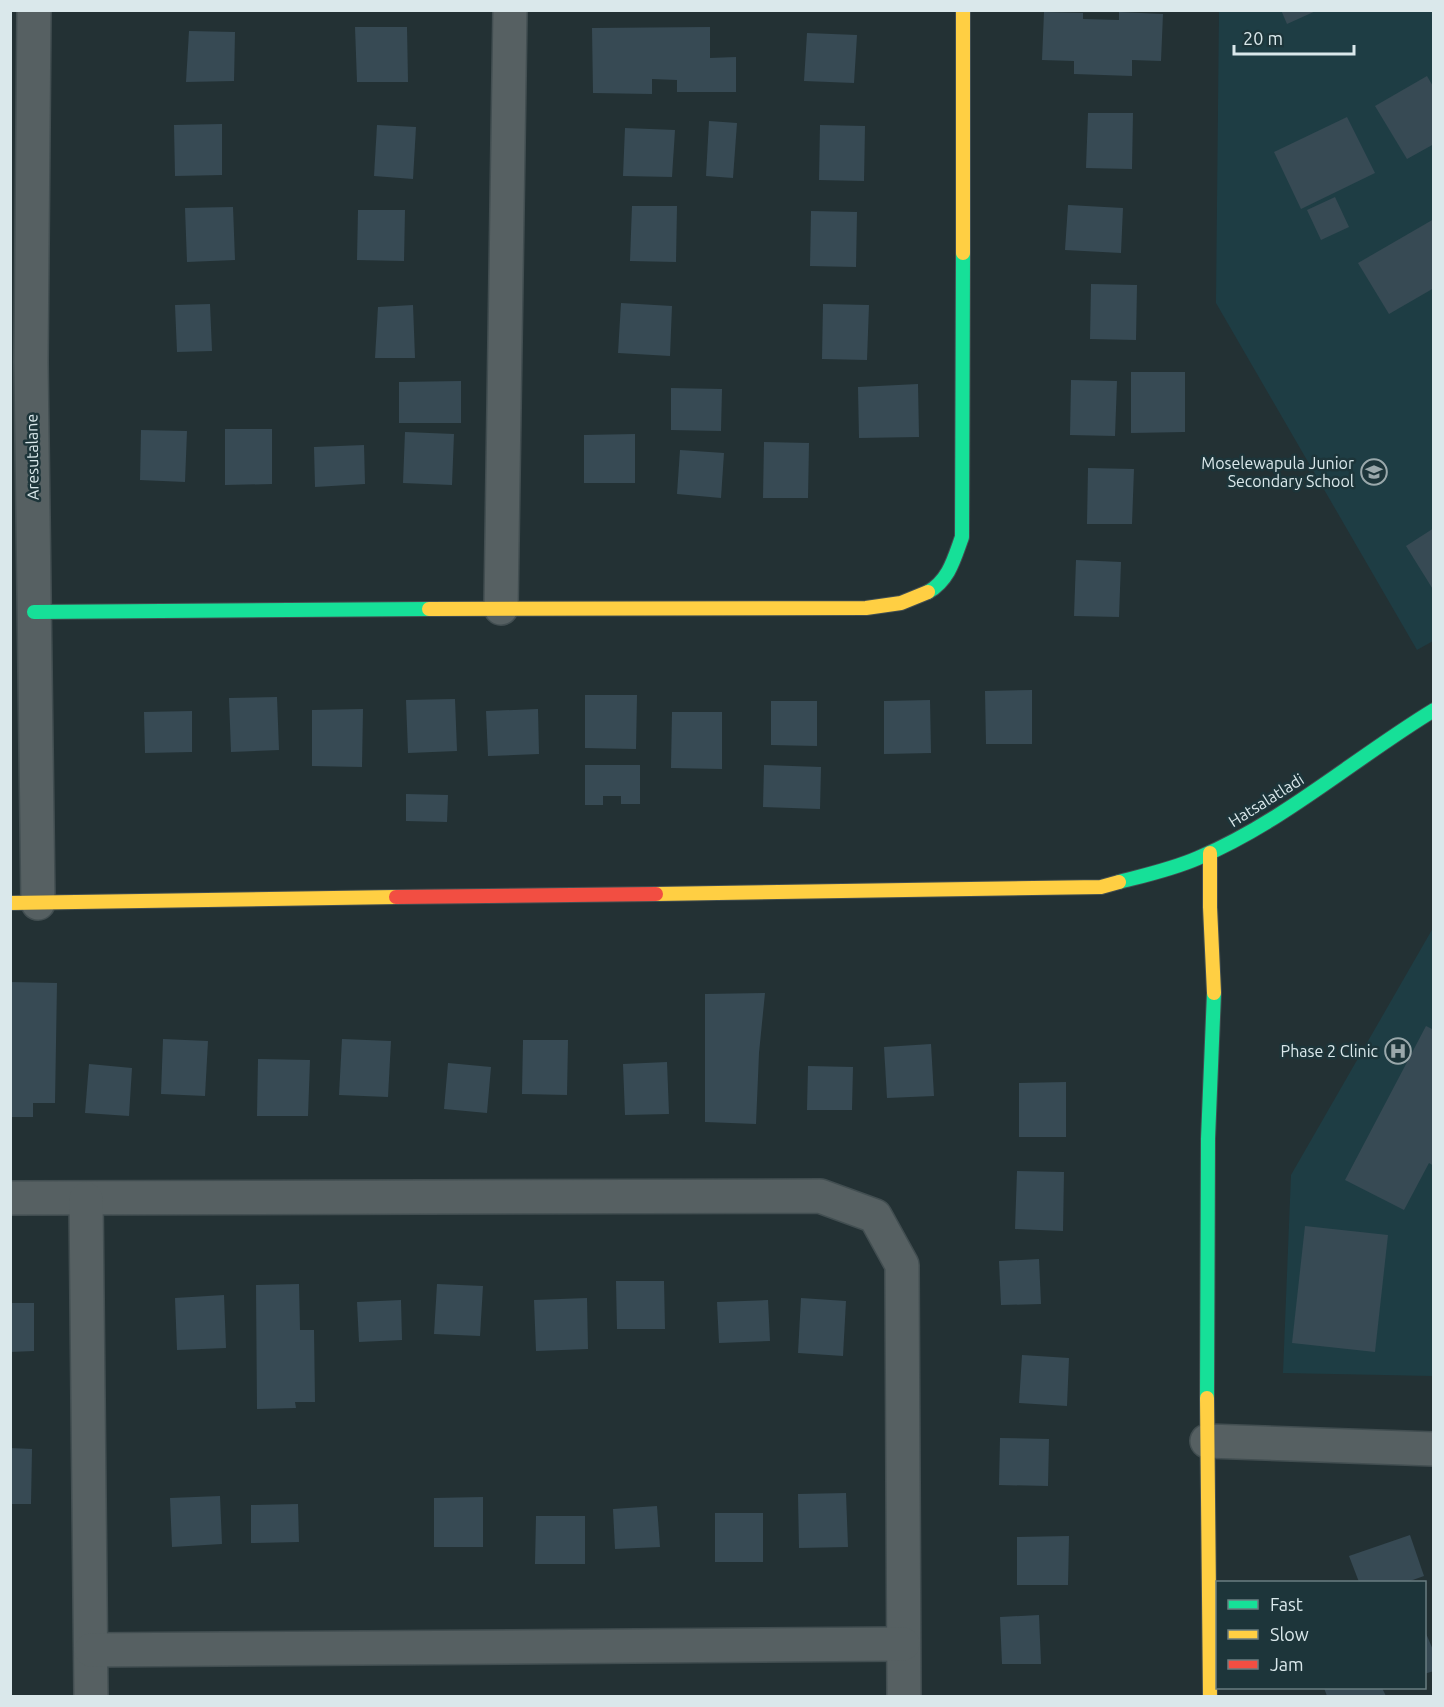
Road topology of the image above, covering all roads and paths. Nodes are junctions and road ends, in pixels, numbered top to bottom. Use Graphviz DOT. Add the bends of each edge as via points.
graph roads {
  1 [pos="34,10"];
  2 [pos="510,10"];
  3 [pos="963,10"];
  4 [pos="21,362"];
  5 [pos="501,608"];
  6 [pos="34,612"];
  7 [pos="1434,710"];
  8 [pos="1210,853"];
  9 [pos="24,903"];
  10 [pos="10,1198"];
  11 [pos="86,1199"];
  12 [pos="1207,1441"];
  13 [pos="1434,1449"];
  14 [pos="903,1644"];
  15 [pos="91,1650"];
  16 [pos="91,1696"];
  17 [pos="904,1696"];
  18 [pos="1210,1696"];
  1 -- 4 [label="street, Aresutalane"];
  2 -- 5 [label="street"];
  3 -- 5 [label="street" via="962,537 950,571 934,590 907,603 866,608"];
  4 -- 6 [label="street, Aresutalane"];
  5 -- 6 [label="street"];
  6 -- 9 [label="street, Aresutalane"];
  7 -- 8 [label="street, Hatsalatladi" via="1391,735 1292,806"];
  8 -- 9 [label="street, Hatsalatladi" via="1178,866 1101,886"];
  8 -- 12 [label="street" via="1215,982 1209,1128"];
  10 -- 11 [label="street"];
  11 -- 14 [label="street" via="820,1196 875,1216 902,1265"];
  11 -- 15 [label="street"];
  12 -- 13 [label="street"];
  12 -- 18 [label="street"];
  14 -- 15 [label="street"];
  14 -- 17 [label="street"];
  15 -- 16 [label="street"];
}
